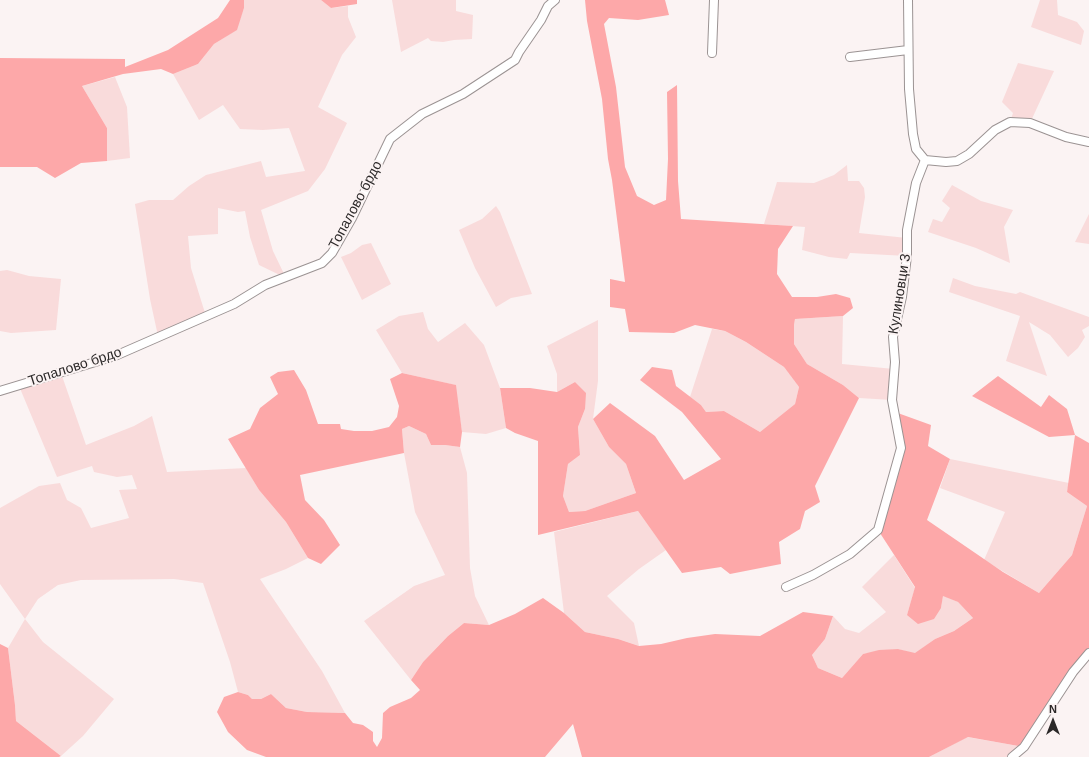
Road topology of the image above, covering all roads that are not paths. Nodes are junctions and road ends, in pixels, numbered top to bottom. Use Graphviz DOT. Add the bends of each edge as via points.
graph roads {
  1 [pos="554,0"];
  2 [pos="714,0"];
  3 [pos="908,0"];
  4 [pos="908,50"];
  5 [pos="712,53"];
  6 [pos="850,57"];
  7 [pos="1089,142"];
  8 [pos="926,160"];
  9 [pos="0,391"];
  10 [pos="786,587"];
  11 [pos="1089,653"];
  12 [pos="1012,757"];
  1 -- 9 [label="street, Топалово брдо" via="515,60 463,94 422,114 390,139 352,218 332,252 322,263 265,286 234,304 115,356"];
  2 -- 5 [label="street"];
  3 -- 4 [label="street"];
  4 -- 6 [label="street"];
  4 -- 8 [label="street" via="913,134 916,149"];
  7 -- 8 [label="street" via="1066,137 1030,123 1010,122 995,130 969,154 957,161"];
  8 -- 10 [label="street, Кулиновци 3" via="916,183 907,230 902,297 893,337 892,400 901,448 878,530 850,554 814,575"];
  11 -- 12 [label="street" via="1073,672 1024,747"];
}
